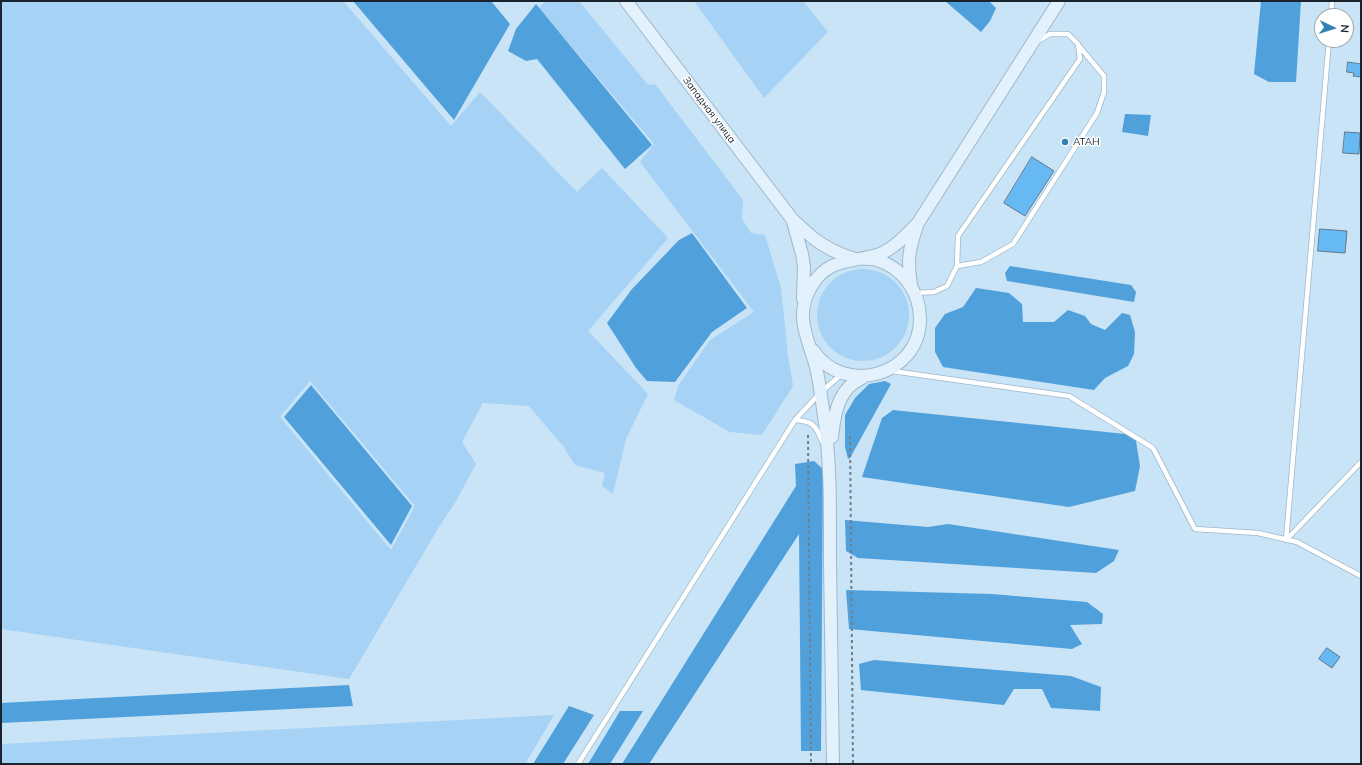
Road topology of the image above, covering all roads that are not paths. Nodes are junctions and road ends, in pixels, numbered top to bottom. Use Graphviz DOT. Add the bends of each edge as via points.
graph roads {
  1 [pos="626,1"];
  2 [pos="1059,1"];
  3 [pos="1031,44"];
  4 [pos="1078,44"];
  5 [pos="1328,48"];
  6 [pos="792,219"];
  7 [pos="918,223"];
  8 [pos="855,259"];
  9 [pos="957,266"];
  10 [pos="913,289"];
  11 [pos="802,318"];
  12 [pos="810,346"];
  13 [pos="888,370"];
  14 [pos="843,374"];
  15 [pos="864,376"];
  16 [pos="821,392"];
  17 [pos="795,420"];
  18 [pos="829,459"];
  19 [pos="1361,462"];
  20 [pos="1286,540"];
  21 [pos="1361,576"];
  22 [pos="578,764"];
  23 [pos="833,764"];
  1 -- 6 [label="main road, Западная улица"];
  2 -- 3 [label="main road"];
  3 -- 4 [label="lane" via="1050,34 1068,34"];
  3 -- 7 [label="main road"];
  4 -- 9 [label="lane" via="1080,59 958,236"];
  4 -- 9 [label="lane" via="1104,76 1104,92 1097,113 1013,244 981,262"];
  5 -- 20 [label="lane"];
  6 -- 8 [label="main road, Западная улица" via="817,242"];
  6 -- 11 [label="main road, Западная улица" via="804,267"];
  7 -- 8 [label="main road" via="903,238 878,254"];
  7 -- 10 [label="main road" via="908,267"];
  8 -- 10 [label="main road" via="866,258 887,264 900,273"];
  8 -- 11 [label="main road" via="834,265 817,278 806,297"];
  9 -- 10 [label="lane" via="947,286 934,292"];
  10 -- 13 [label="main road" via="920,309 918,333 907,355"];
  11 -- 12 [label="main road"];
  12 -- 14 [label="main road" via="824,363"];
  12 -- 16 [label="main road"];
  13 -- 15 [label="main road"];
  13 -- 20 [label="lane" via="1069,396 1153,448 1195,529 1258,533"];
  14 -- 15 [label="main road"];
  14 -- 16 [label="lane"];
  15 -- 18 [label="main road" via="850,386 841,400 835,416"];
  16 -- 17 [label="lane"];
  16 -- 18 [label="main road"];
  17 -- 18 [label="lane" via="813,424"];
  17 -- 22 [label="lane"];
  18 -- 23 [label="main road"];
  19 -- 20 [label="lane"];
  20 -- 21 [label="lane" via="1297,542"];
}
